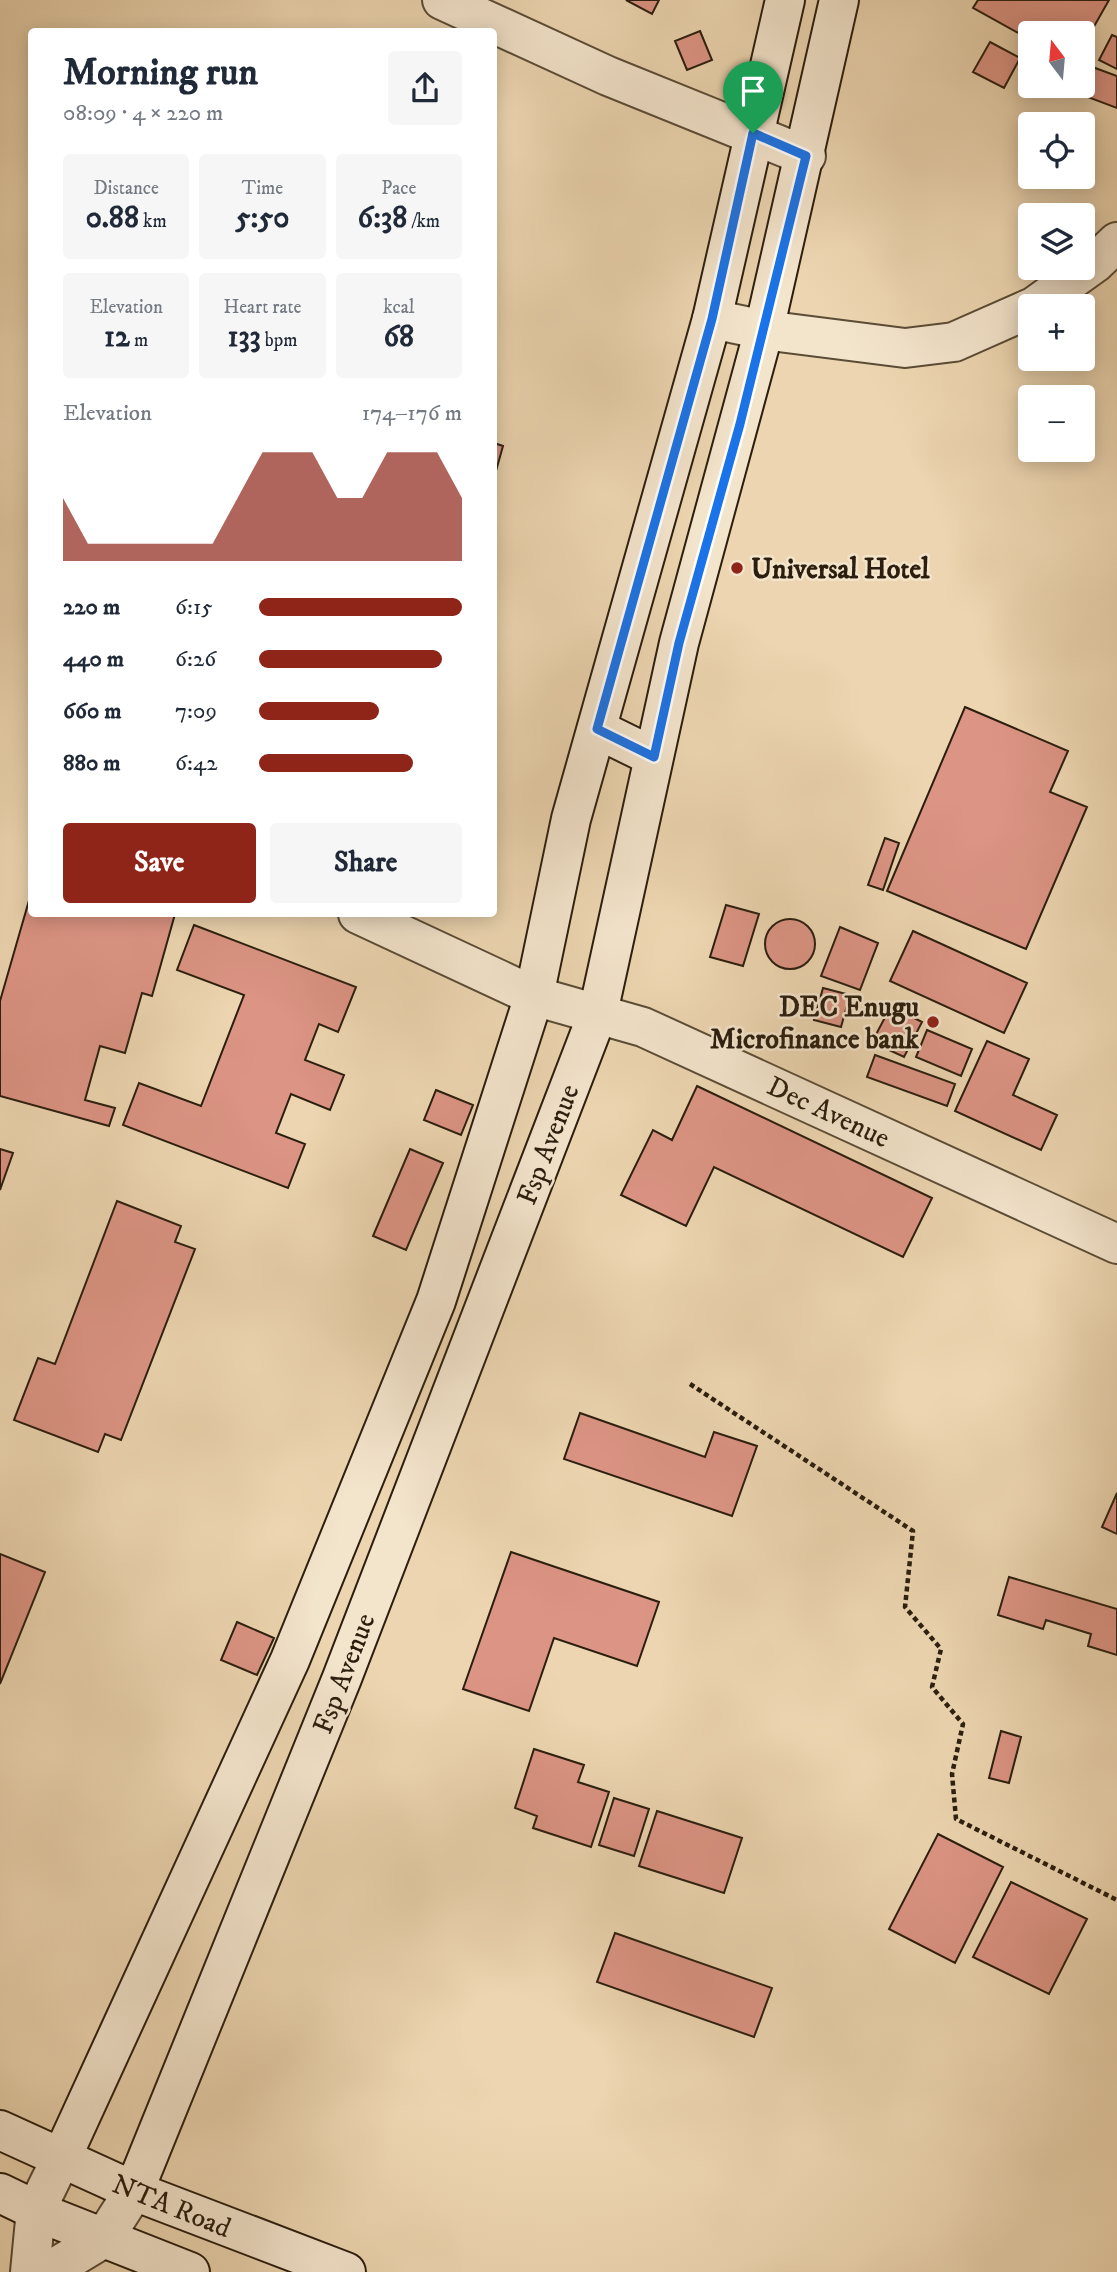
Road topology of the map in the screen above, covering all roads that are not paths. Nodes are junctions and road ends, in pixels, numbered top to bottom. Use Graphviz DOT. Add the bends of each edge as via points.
graph roads {
  1 [pos="442,0"];
  2 [pos="785,0"];
  3 [pos="839,0"];
  4 [pos="753,133"];
  5 [pos="806,156"];
  6 [pos="1117,242"];
  7 [pos="1051,294"];
  8 [pos="1018,314"];
  9 [pos="712,319"];
  10 [pos="764,330"];
  11 [pos="687,412"];
  12 [pos="740,424"];
  13 [pos="597,729"];
  14 [pos="654,757"];
  15 [pos="364,917"];
  16 [pos="534,996"];
  17 [pos="598,1013"];
  18 [pos="1117,1244"];
  19 [pos="0,2130"];
  20 [pos="61,2159"];
  21 [pos="134,2191"];
  22 [pos="0,2193"];
  23 [pos="36,2210"];
  24 [pos="104,2238"];
  25 [pos="30,2272"];
  26 [pos="48,2272"];
  27 [pos="190,2272"];
  28 [pos="346,2272"];
  1 -- 4 [label="main road" via="608,76"];
  2 -- 4 [label="main road, Fsp Avenue"];
  3 -- 5 [label="main road, Fsp Avenue"];
  4 -- 5 [label="main road"];
  4 -- 9 [label="main road, Fsp Avenue"];
  5 -- 10 [label="main road, Fsp Avenue"];
  6 -- 7 [label="main road"];
  8 -- 10 [label="main road" via="954,342 905,348"];
  9 -- 10 [label="main road"];
  9 -- 11 [label="main road, Fsp Avenue"];
  10 -- 12 [label="main road, Fsp Avenue"];
  11 -- 12 [label="main road"];
  11 -- 13 [label="main road, Fsp Avenue"];
  12 -- 14 [label="main road, Fsp Avenue" via="679,643"];
  13 -- 14 [label="main road"];
  13 -- 16 [label="main road, Fsp Avenue" via="571,819"];
  14 -- 17 [label="main road, Fsp Avenue"];
  15 -- 16 [label="main road, Dec Avenue"];
  16 -- 17 [label="main road, Dec Avenue"];
  16 -- 20 [label="main road, Fsp Avenue" via="436,1301 290,1660"];
  17 -- 18 [label="main road, Dec Avenue" via="730,1065"];
  17 -- 21 [label="main road, Fsp Avenue" via="341,1678"];
  19 -- 20 [label="main road, NTA Road"];
  20 -- 21 [label="main road, NTA Road"];
  20 -- 23 [label="main road, Fsp Avenue"];
  21 -- 24 [label="main road, Fsp Avenue"];
  21 -- 28 [label="main road, NTA Road"];
  22 -- 23 [label="main road, NTA Road"];
  23 -- 24 [label="main road, NTA Road"];
  23 -- 25 [label="main road"];
  24 -- 26 [label="main road"];
  24 -- 27 [label="main road, NTA Road"];
}
